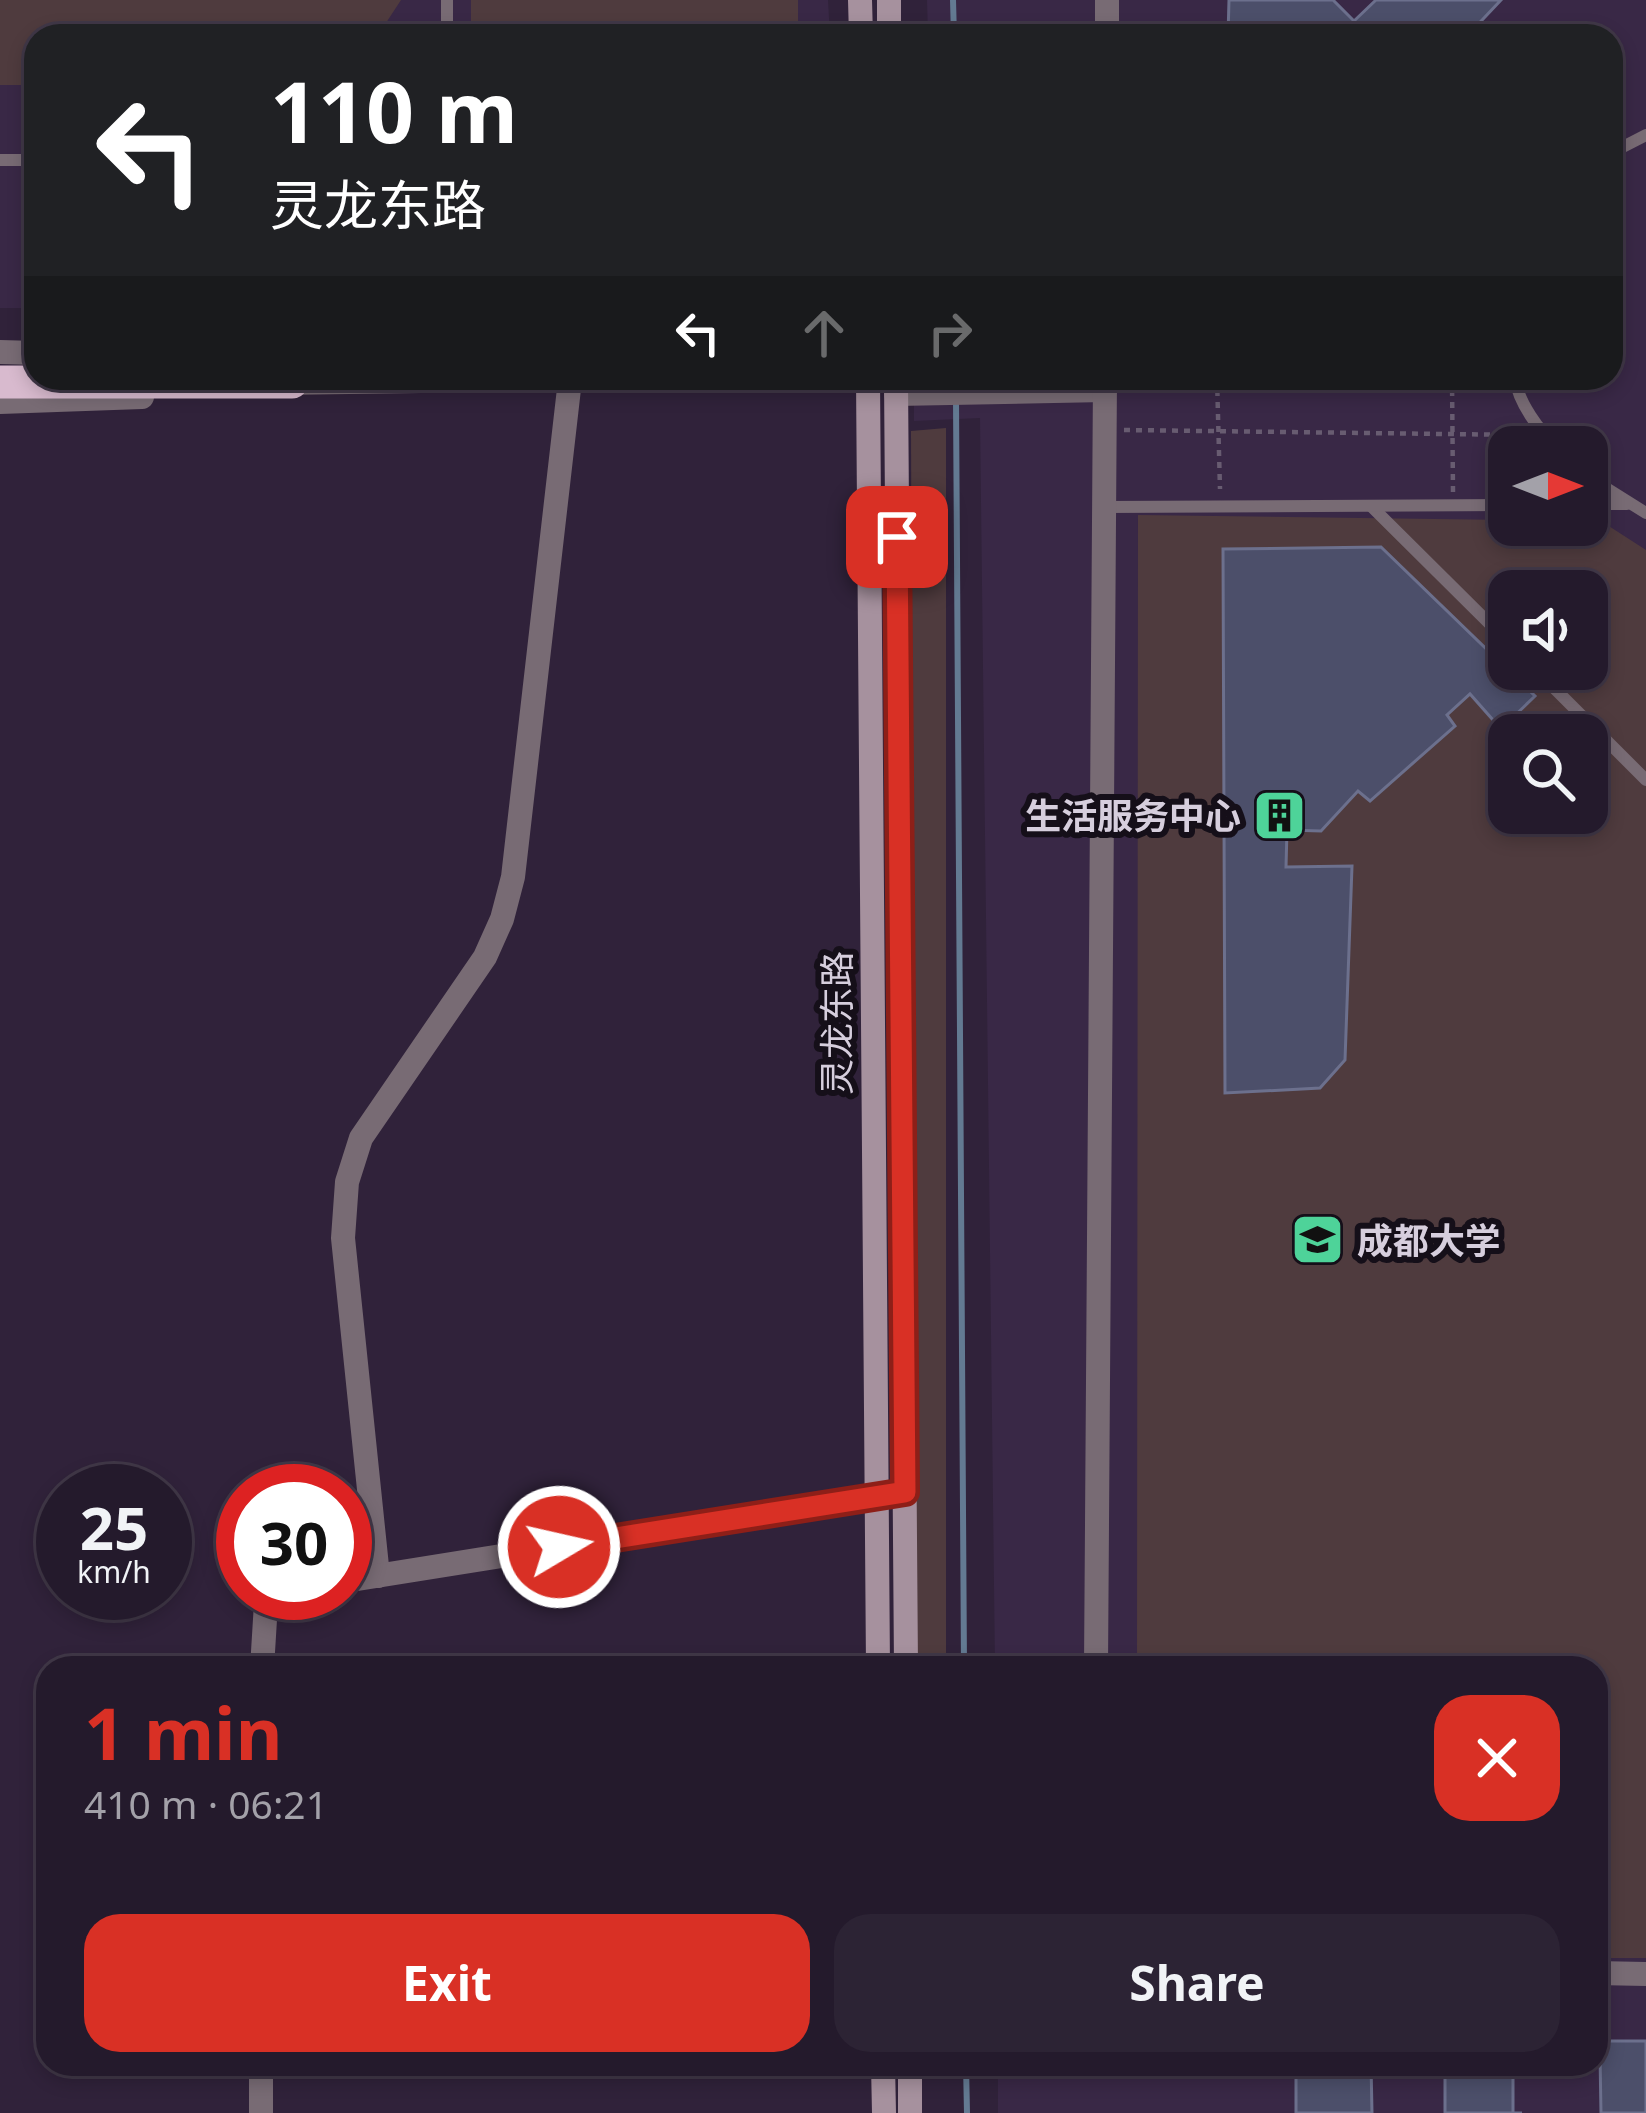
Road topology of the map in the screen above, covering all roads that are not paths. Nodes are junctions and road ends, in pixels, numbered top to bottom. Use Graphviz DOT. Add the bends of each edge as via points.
graph roads {
  1 [pos="224,390"];
  2 [pos="569,390"];
  3 [pos="868,390"];
  4 [pos="896,390"];
  5 [pos="913,390"];
  6 [pos="1081,390"];
  7 [pos="1105,390"];
  8 [pos="1517,390"];
  9 [pos="0,402"];
  10 [pos="1539,426"];
  11 [pos="1608,490"];
  12 [pos="1608,504"];
  13 [pos="1628,504"];
  14 [pos="1488,505"];
  15 [pos="1371,506"];
  16 [pos="1104,507"];
  17 [pos="1646,513"];
  18 [pos="1488,623"];
  19 [pos="1556,690"];
  20 [pos="1646,780"];
  21 [pos="905,1492"];
  22 [pos="875,1497"];
  23 [pos="378,1576"];
  24 [pos="372,1577"];
  25 [pos="265,1620"];
  26 [pos="263,1656"];
  27 [pos="878,1656"];
  28 [pos="906,1656"];
  29 [pos="1096,1656"];
  30 [pos="1608,1973"];
  31 [pos="1646,1974"];
  32 [pos="261,2076"];
  33 [pos="883,2076"];
  34 [pos="910,2076"];
  35 [pos="261,2113"];
  36 [pos="884,2113"];
  37 [pos="910,2113"];
  1 -- 9 [label="street"];
  2 -- 23 [label="street" via="514,877 485,957 361,1138 347,1182 343,1238"];
  3 -- 22 [label="main road, 灵龙东路"];
  4 -- 21 [label="main road, 灵龙东路"];
  5 -- 6 [label="street"];
  7 -- 16 [label="street"];
  8 -- 10 [label="lane"];
  11 -- 13 [label="lane"];
  12 -- 13 [label="lane"];
  13 -- 17 [label="lane"];
  14 -- 15 [label="lane"];
  15 -- 16 [label="lane"];
  15 -- 18 [label="lane"];
  16 -- 29 [label="street"];
  19 -- 20 [label="lane"];
  21 -- 22 [label="street"];
  21 -- 28 [label="main road, 灵龙东路"];
  22 -- 23 [label="street"];
  22 -- 27 [label="main road, 灵龙东路"];
  23 -- 24 [label="street"];
  25 -- 26 [label="street"];
  30 -- 31 [label="street"];
  32 -- 35 [label="street"];
  33 -- 36 [label="main road"];
  34 -- 37 [label="main road"];
}
